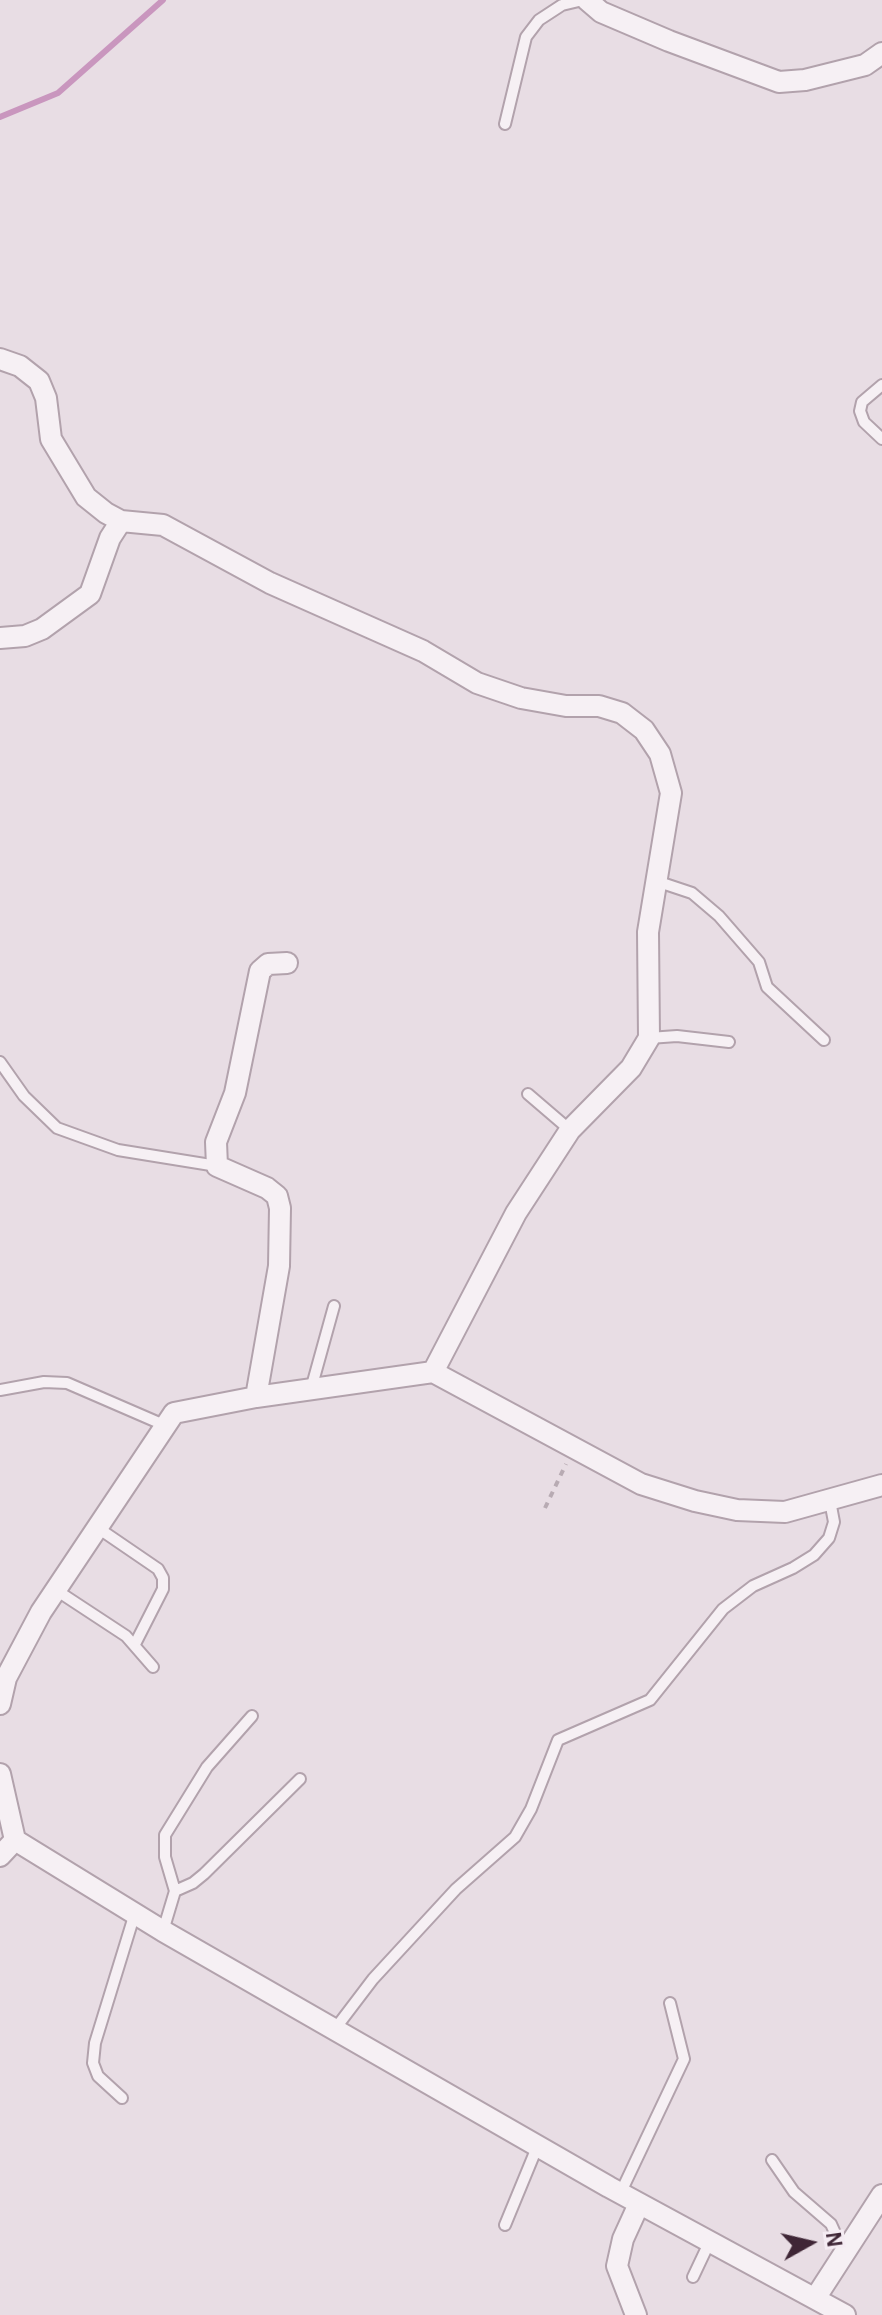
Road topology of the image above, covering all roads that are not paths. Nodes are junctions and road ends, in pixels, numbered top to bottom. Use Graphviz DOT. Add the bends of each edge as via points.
graph roads {
  1 [pos="585,0"];
  2 [pos="882,53"];
  3 [pos="505,124"];
  4 [pos="0,359"];
  5 [pos="882,385"];
  6 [pos="882,439"];
  7 [pos="121,521"];
  8 [pos="0,638"];
  9 [pos="656,881"];
  10 [pos="287,963"];
  11 [pos="649,1038"];
  12 [pos="824,1040"];
  13 [pos="729,1042"];
  14 [pos="0,1062"];
  15 [pos="528,1094"];
  16 [pos="570,1130"];
  17 [pos="217,1166"];
  18 [pos="334,1306"];
  19 [pos="433,1372"];
  20 [pos="0,1390"];
  21 [pos="311,1391"];
  22 [pos="256,1397"];
  23 [pos="164,1425"];
  24 [pos="882,1485"];
  25 [pos="830,1501"];
  26 [pos="98,1528"];
  27 [pos="56,1590"];
  28 [pos="135,1644"];
  29 [pos="153,1667"];
  30 [pos="0,1704"];
  31 [pos="252,1716"];
  32 [pos="0,1774"];
  33 [pos="300,1779"];
  34 [pos="15,1840"];
  35 [pos="0,1856"];
  36 [pos="175,1891"];
  37 [pos="135,1913"];
  38 [pos="163,1931"];
  39 [pos="670,2003"];
  40 [pos="335,2029"];
  41 [pos="122,2098"];
  42 [pos="538,2145"];
  43 [pos="772,2160"];
  44 [pos="620,2194"];
  45 [pos="882,2195"];
  46 [pos="639,2204"];
  47 [pos="505,2225"];
  48 [pos="710,2241"];
  49 [pos="844,2253"];
  50 [pos="693,2277"];
  51 [pos="816,2297"];
  52 [pos="635,2315"];
  53 [pos="845,2315"];
  1 -- 2 [label="street" via="628,24 779,82 865,65"];
  1 -- 3 [label="lane" via="562,5 539,20 526,37"];
  4 -- 7 [label="street" via="39,381 51,439 86,497"];
  5 -- 6 [label="lane" via="862,402 860,411"];
  7 -- 8 [label="street" via="90,594 42,629"];
  7 -- 9 [label="street" via="163,525 270,583 423,651 477,683 521,698 622,713 644,730 667,772 671,793"];
  9 -- 11 [label="street" via="648,932"];
  9 -- 12 [label="lane" via="692,893 719,916 759,962 767,987"];
  10 -- 17 [label="street" via="268,964 260,971 235,1093 216,1142"];
  11 -- 13 [label="lane"];
  11 -- 16 [label="street" via="631,1068"];
  14 -- 17 [label="lane" via="24,1096 57,1128 118,1150"];
  15 -- 16 [label="lane"];
  16 -- 19 [label="street" via="516,1213"];
  17 -- 22 [label="street" via="267,1188 277,1196 280,1208 279,1266"];
  18 -- 21 [label="lane"];
  19 -- 21 [label="street"];
  19 -- 25 [label="street" via="641,1484 737,1510 785,1512"];
  20 -- 23 [label="lane" via="67,1383"];
  21 -- 22 [label="street"];
  22 -- 23 [label="street" via="174,1413"];
  23 -- 26 [label="street"];
  24 -- 25 [label="street"];
  25 -- 40 [label="lane" via="834,1522 829,1538 814,1555 753,1586 723,1609 650,1700 558,1740 515,1837 456,1889"];
  26 -- 27 [label="street"];
  26 -- 28 [label="lane" via="158,1569 163,1578 163,1589"];
  27 -- 28 [label="lane"];
  27 -- 30 [label="street" via="6,1678"];
  28 -- 29 [label="lane"];
  31 -- 36 [label="lane" via="207,1767 165,1835"];
  32 -- 34 [label="street"];
  33 -- 36 [label="lane" via="193,1883"];
  34 -- 35 [label="street"];
  34 -- 37 [label="street"];
  36 -- 38 [label="lane"];
  37 -- 38 [label="street"];
  37 -- 41 [label="lane" via="93,2063 98,2076"];
  38 -- 40 [label="street"];
  39 -- 44 [label="lane" via="684,2059"];
  40 -- 42 [label="street"];
  42 -- 44 [label="street"];
  42 -- 47 [label="lane"];
  43 -- 49 [label="lane" via="794,2192 831,2224"];
  44 -- 46 [label="street"];
  45 -- 49 [label="street"];
  46 -- 48 [label="street"];
  46 -- 52 [label="street" via="617,2266"];
  48 -- 50 [label="lane"];
  48 -- 51 [label="street"];
  49 -- 51 [label="street"];
  51 -- 53 [label="street"];
}
